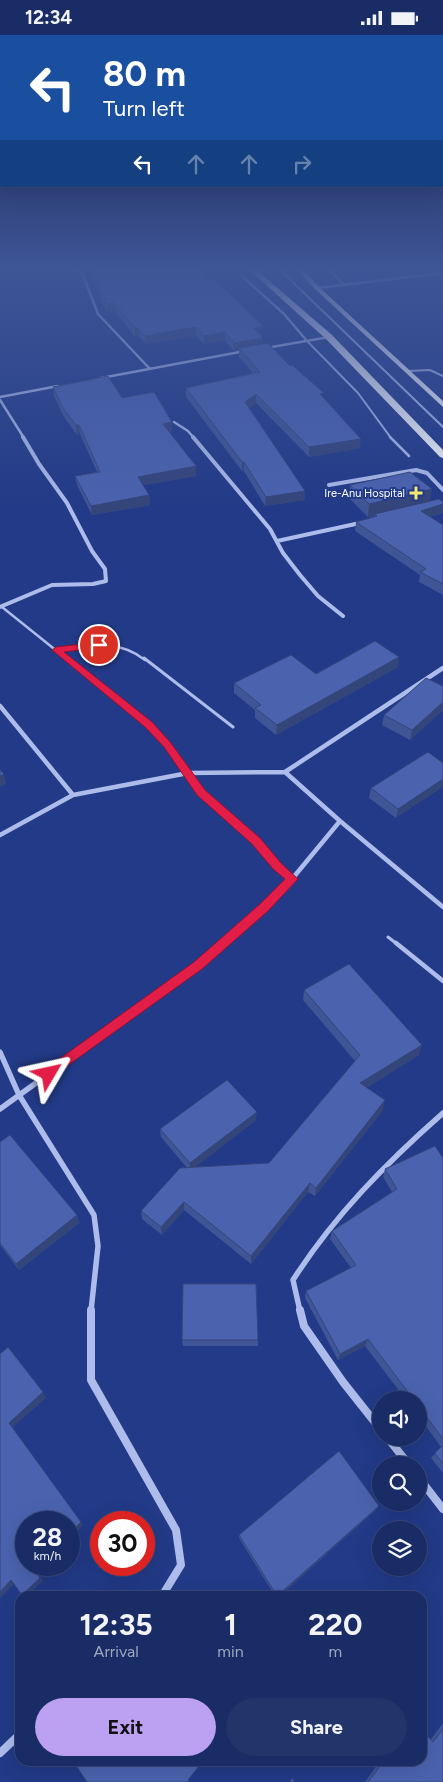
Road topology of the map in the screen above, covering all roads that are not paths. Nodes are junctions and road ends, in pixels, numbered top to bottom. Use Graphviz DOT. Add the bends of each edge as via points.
graph roads {
  1 [pos="130,348"];
  2 [pos="263,348"];
  3 [pos="266,348"];
  4 [pos="313,348"];
  5 [pos="339,348"];
  6 [pos="361,348"];
  7 [pos="382,348"];
  8 [pos="254,349"];
  9 [pos="150,369"];
  10 [pos="407,371"];
  11 [pos="443,376"];
  12 [pos="96,379"];
  13 [pos="61,386"];
  14 [pos="0,399"];
  15 [pos="443,405"];
  16 [pos="174,422"];
  17 [pos="443,427"];
  18 [pos="443,455"];
  19 [pos="409,456"];
  20 [pos="328,485"];
  21 [pos="443,490"];
  22 [pos="369,521"];
  23 [pos="277,541"];
  24 [pos="1,607"];
  25 [pos="343,616"];
  26 [pos="56,650"];
  27 [pos="442,671"];
  28 [pos="0,706"];
  29 [pos="233,727"];
  30 [pos="285,772"];
  31 [pos="188,773"];
  32 [pos="73,795"];
  33 [pos="340,821"];
  34 [pos="0,835"];
  35 [pos="292,879"];
  36 [pos="443,907"];
  37 [pos="388,937"];
  38 [pos="443,981"];
  39 [pos="0,1052"];
  40 [pos="19,1095"];
  41 [pos="0,1109"];
  42 [pos="443,1113"];
  43 [pos="372,1419"];
  44 [pos="394,1446"];
  45 [pos="402,1456"];
  46 [pos="427,1488"];
  47 [pos="443,1509"];
  48 [pos="165,1591"];
  49 [pos="15,1739"];
  50 [pos="0,1753"];
  1 -- 9 [label="street"];
  2 -- 3 [label="street"];
  4 -- 19 [label="lane" via="358,393 387,434"];
  5 -- 18 [label="highway"];
  6 -- 17 [label="lane"];
  7 -- 10 [label="highway"];
  8 -- 9 [label="street"];
  9 -- 12 [label="street"];
  10 -- 11 [label="lane" via="430,371"];
  10 -- 15 [label="highway"];
  13 -- 14 [label="street"];
  14 -- 24 [label="street" via="39,465 67,503 105,569 106,578 106,581 93,584 52,585"];
  16 -- 23 [label="street" via="188,431"];
  20 -- 21 [label="street" via="416,470 427,473"];
  22 -- 23 [label="street"];
  23 -- 25 [label="street" via="318,596"];
  24 -- 26 [label="lane"];
  26 -- 29 [label="lane" via="116,645 138,654"];
  26 -- 31 [label="lane" via="148,724"];
  27 -- 30 [label="street"];
  28 -- 32 [label="street"];
  30 -- 31 [label="street"];
  30 -- 33 [label="street"];
  31 -- 32 [label="street"];
  31 -- 35 [label="lane" via="201,793 256,841"];
  32 -- 34 [label="street"];
  33 -- 35 [label="street"];
  33 -- 36 [label="street"];
  35 -- 40 [label="street" via="198,966"];
  37 -- 38 [label="lane"];
  39 -- 40 [label="street"];
  40 -- 41 [label="street"];
  40 -- 48 [label="street" via="94,1215 98,1246 91,1311 91,1380 176,1530 180,1565"];
  42 -- 43 [label="street" via="409,1142 330,1225 293,1280 304,1326"];
  44 -- 45 [label="street"];
  46 -- 47 [label="street"];
  49 -- 50 [label="street"];
}
